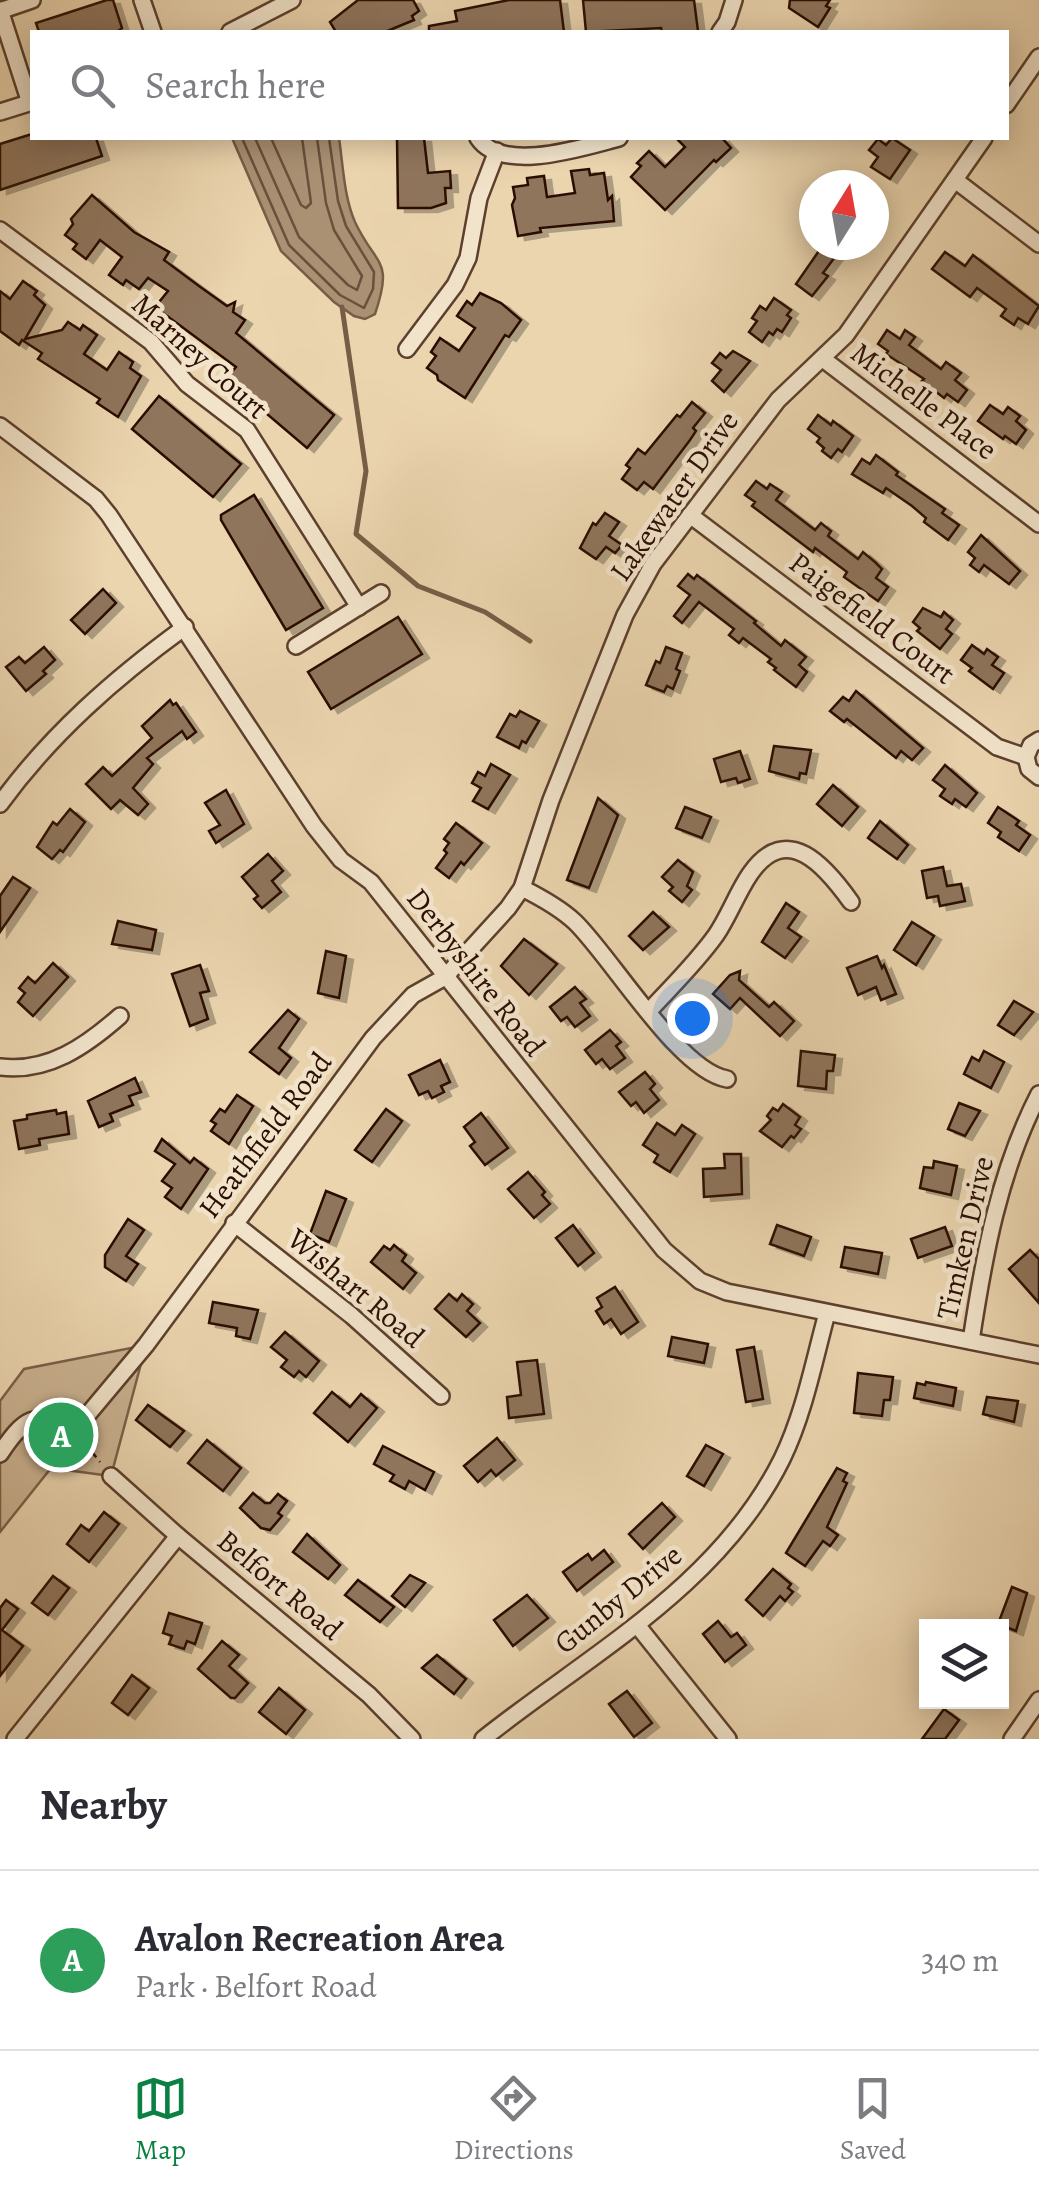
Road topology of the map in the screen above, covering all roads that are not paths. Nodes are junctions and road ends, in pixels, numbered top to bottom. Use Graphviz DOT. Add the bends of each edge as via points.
graph roads {
  1 [pos="32,0"];
  2 [pos="142,0"];
  3 [pos="734,0"];
  4 [pos="289,2"];
  5 [pos="0,10"];
  6 [pos="153,30"];
  7 [pos="235,30"];
  8 [pos="721,30"];
  9 [pos="1039,57"];
  10 [pos="30,99"];
  11 [pos="1009,101"];
  12 [pos="30,102"];
  13 [pos="0,112"];
  14 [pos="479,140"];
  15 [pos="611,140"];
  16 [pos="983,140"];
  17 [pos="496,152"];
  18 [pos="955,180"];
  19 [pos="0,230"];
  20 [pos="1039,244"];
  21 [pos="407,349"];
  22 [pos="823,359"];
  23 [pos="0,426"];
  24 [pos="690,514"];
  25 [pos="1039,524"];
  26 [pos="380,593"];
  27 [pos="359,607"];
  28 [pos="185,626"];
  29 [pos="296,646"];
  30 [pos="1039,740"];
  31 [pos="1026,756"];
  32 [pos="1039,776"];
  33 [pos="0,804"];
  34 [pos="522,888"];
  35 [pos="851,902"];
  36 [pos="446,977"];
  37 [pos="649,1011"];
  38 [pos="120,1016"];
  39 [pos="0,1067"];
  40 [pos="727,1079"];
  41 [pos="1039,1094"];
  42 [pos="234,1223"];
  43 [pos="827,1313"];
  44 [pos="971,1341"];
  45 [pos="1039,1355"];
  46 [pos="441,1396"];
  47 [pos="0,1454"];
  48 [pos="111,1476"];
  49 [pos="178,1536"];
  50 [pos="637,1626"];
  51 [pos="1039,1700"];
  52 [pos="14,1739"];
  53 [pos="412,1739"];
  54 [pos="483,1739"];
  55 [pos="728,1739"];
  56 [pos="1012,1739"];
  1 -- 5 [label="street"];
  2 -- 6 [label="street"];
  3 -- 8 [label="street"];
  4 -- 7 [label="street"];
  5 -- 10 [label="street"];
  9 -- 11 [label="street"];
  12 -- 13 [label="street"];
  14 -- 17 [label="street"];
  15 -- 17 [label="street" via="515,158"];
  16 -- 18 [label="street, Lakewater Drive"];
  17 -- 21 [label="street" via="468,258"];
  18 -- 20 [label="street"];
  18 -- 22 [label="street, Lakewater Drive"];
  19 -- 27 [label="street, Marney Court" via="151,342 186,384 247,430"];
  22 -- 24 [label="street, Lakewater Drive" via="778,400"];
  22 -- 25 [label="street, Michelle Place"];
  23 -- 28 [label="street, Derbyshire Road" via="96,499"];
  24 -- 31 [label="street, Paigefield Court" via="997,748"];
  24 -- 34 [label="street, Lakewater Drive" via="625,616"];
  26 -- 27 [label="street"];
  27 -- 29 [label="street"];
  28 -- 33 [label="street" via="101,692"];
  28 -- 36 [label="street, Derbyshire Road" via="314,826 341,860 371,882"];
  30 -- 31 [label="street"];
  31 -- 32 [label="street"];
  34 -- 36 [label="street, Lakewater Drive"];
  34 -- 37 [label="street" via="574,921"];
  35 -- 37 [label="street" via="813,857 788,849 769,854 693,964"];
  36 -- 42 [label="street, Heathfield Road" via="413,995 373,1038"];
  36 -- 43 [label="street, Derbyshire Road" via="680,1266 727,1292"];
  37 -- 40 [label="street" via="680,1049"];
  38 -- 39 [label="street" via="59,1059"];
  41 -- 44 [label="street, Timken Drive" via="995,1206"];
  42 -- 46 [label="street, Wishart Road"];
  42 -- 47 [label="street, Heathfield Road" via="74,1431 44,1417 29,1420"];
  43 -- 44 [label="street, Derbyshire Road"];
  43 -- 50 [label="street, Gunby Drive" via="796,1423 750,1513"];
  44 -- 45 [label="street, Derbyshire Road"];
  48 -- 49 [label="street, Belfort Road"];
  49 -- 52 [label="street"];
  49 -- 53 [label="street, Belfort Road" via="369,1695"];
  50 -- 54 [label="street, Gunby Drive"];
  50 -- 55 [label="street"];
  51 -- 56 [label="street"];
}
